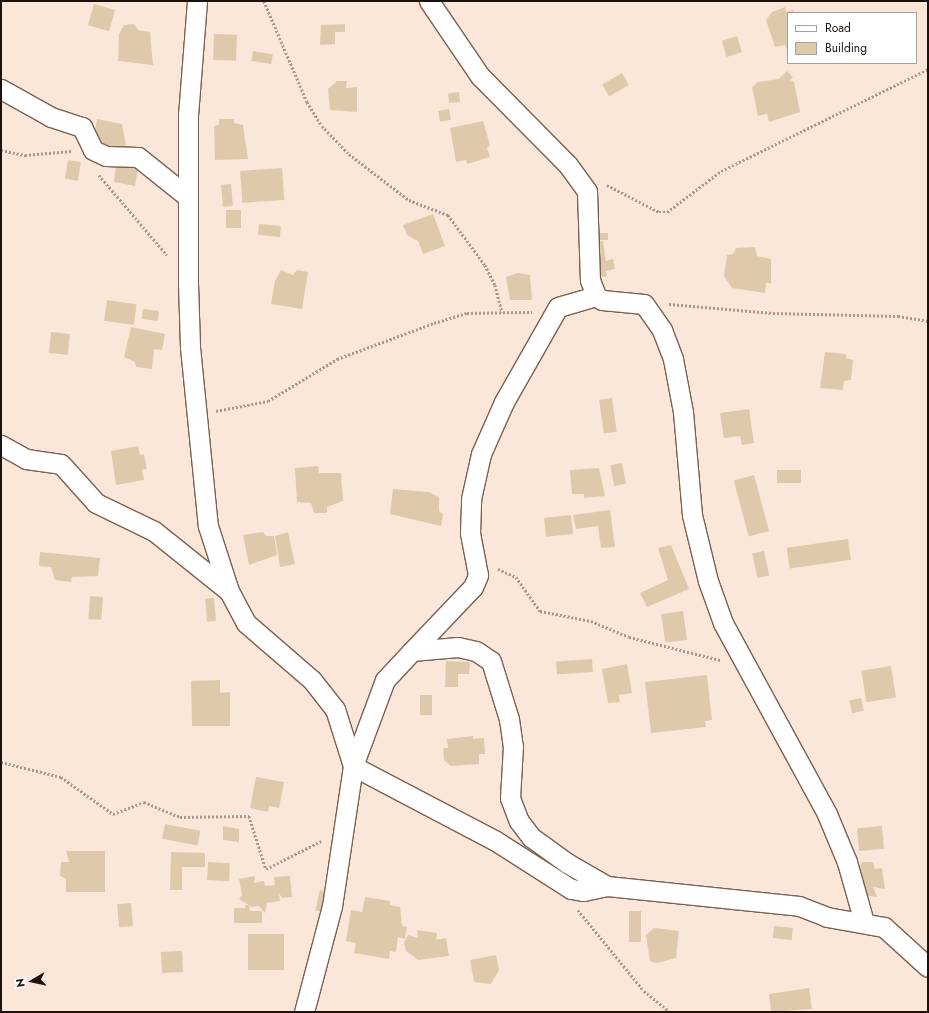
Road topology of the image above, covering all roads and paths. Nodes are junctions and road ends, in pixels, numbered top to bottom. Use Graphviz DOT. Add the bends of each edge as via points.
graph roads {
  1 [pos="197,1"];
  2 [pos="264,1"];
  3 [pos="429,1"];
  4 [pos="928,69"];
  5 [pos="1,89"];
  6 [pos="1,150"];
  7 [pos="77,155"];
  8 [pos="95,171"];
  9 [pos="604,183"];
  10 [pos="188,197"];
  11 [pos="169,259"];
  12 [pos="596,296"];
  13 [pos="644,304"];
  14 [pos="558,307"];
  15 [pos="502,312"];
  16 [pos="928,321"];
  17 [pos="196,412"];
  18 [pos="1,445"];
  19 [pos="475,559"];
  20 [pos="229,591"];
  21 [pos="412,651"];
  22 [pos="746,667"];
  23 [pos="1,762"];
  24 [pos="353,766"];
  25 [pos="344,830"];
  26 [pos="606,886"];
  27 [pos="575,906"];
  28 [pos="864,922"];
  29 [pos="928,967"];
  30 [pos="304,1012"];
  31 [pos="670,1012"];
  1 -- 10 [label="street" via="188,115"];
  2 -- 15 [label="path" via="307,102 322,126 349,154 409,200 448,215 485,266 495,285"];
  3 -- 12 [label="street" via="480,76 568,165 587,191 590,280"];
  4 -- 9 [label="path" via="721,171 667,212 659,212"];
  5 -- 10 [label="street" via="52,117 82,127 94,150 106,156 138,156"];
  6 -- 7 [label="path" via="25,155 71,150"];
  8 -- 11 [label="path" via="131,210"];
  10 -- 17 [label="street" via="190,347"];
  12 -- 13 [label="street" via="602,300"];
  12 -- 14 [label="street"];
  13 -- 16 [label="path" via="898,316"];
  13 -- 22 [label="street" via="662,330 673,359 690,460 692,516 708,581 723,623"];
  14 -- 15 [label="path" via="519,313"];
  14 -- 19 [label="street" via="504,402 480,454 471,499 470,533"];
  15 -- 17 [label="path" via="467,313 397,335 336,359 254,406"];
  17 -- 20 [label="street" via="208,526"];
  18 -- 20 [label="street" via="26,459 61,464 96,504 154,531"];
  19 -- 21 [label="street" via="478,575 473,587"];
  19 -- 22 [label="path" via="516,577 540,611 591,621 629,637"];
  20 -- 24 [label="street" via="246,623 312,680 335,708"];
  21 -- 24 [label="street" via="385,680"];
  21 -- 26 [label="street" via="458,647 476,651 491,662 509,719 513,746 510,798 520,822 531,837"];
  22 -- 28 [label="street" via="827,814 847,862"];
  23 -- 25 [label="path" via="61,777 113,814 144,802 180,817 249,816 266,869"];
  24 -- 25 [label="street"];
  24 -- 26 [label="street" via="494,840 571,888 584,891"];
  25 -- 30 [label="street" via="325,940"];
  26 -- 28 [label="street" via="799,906 827,917"];
  27 -- 31 [label="path" via="644,991"];
  28 -- 29 [label="street" via="884,927"];
}
